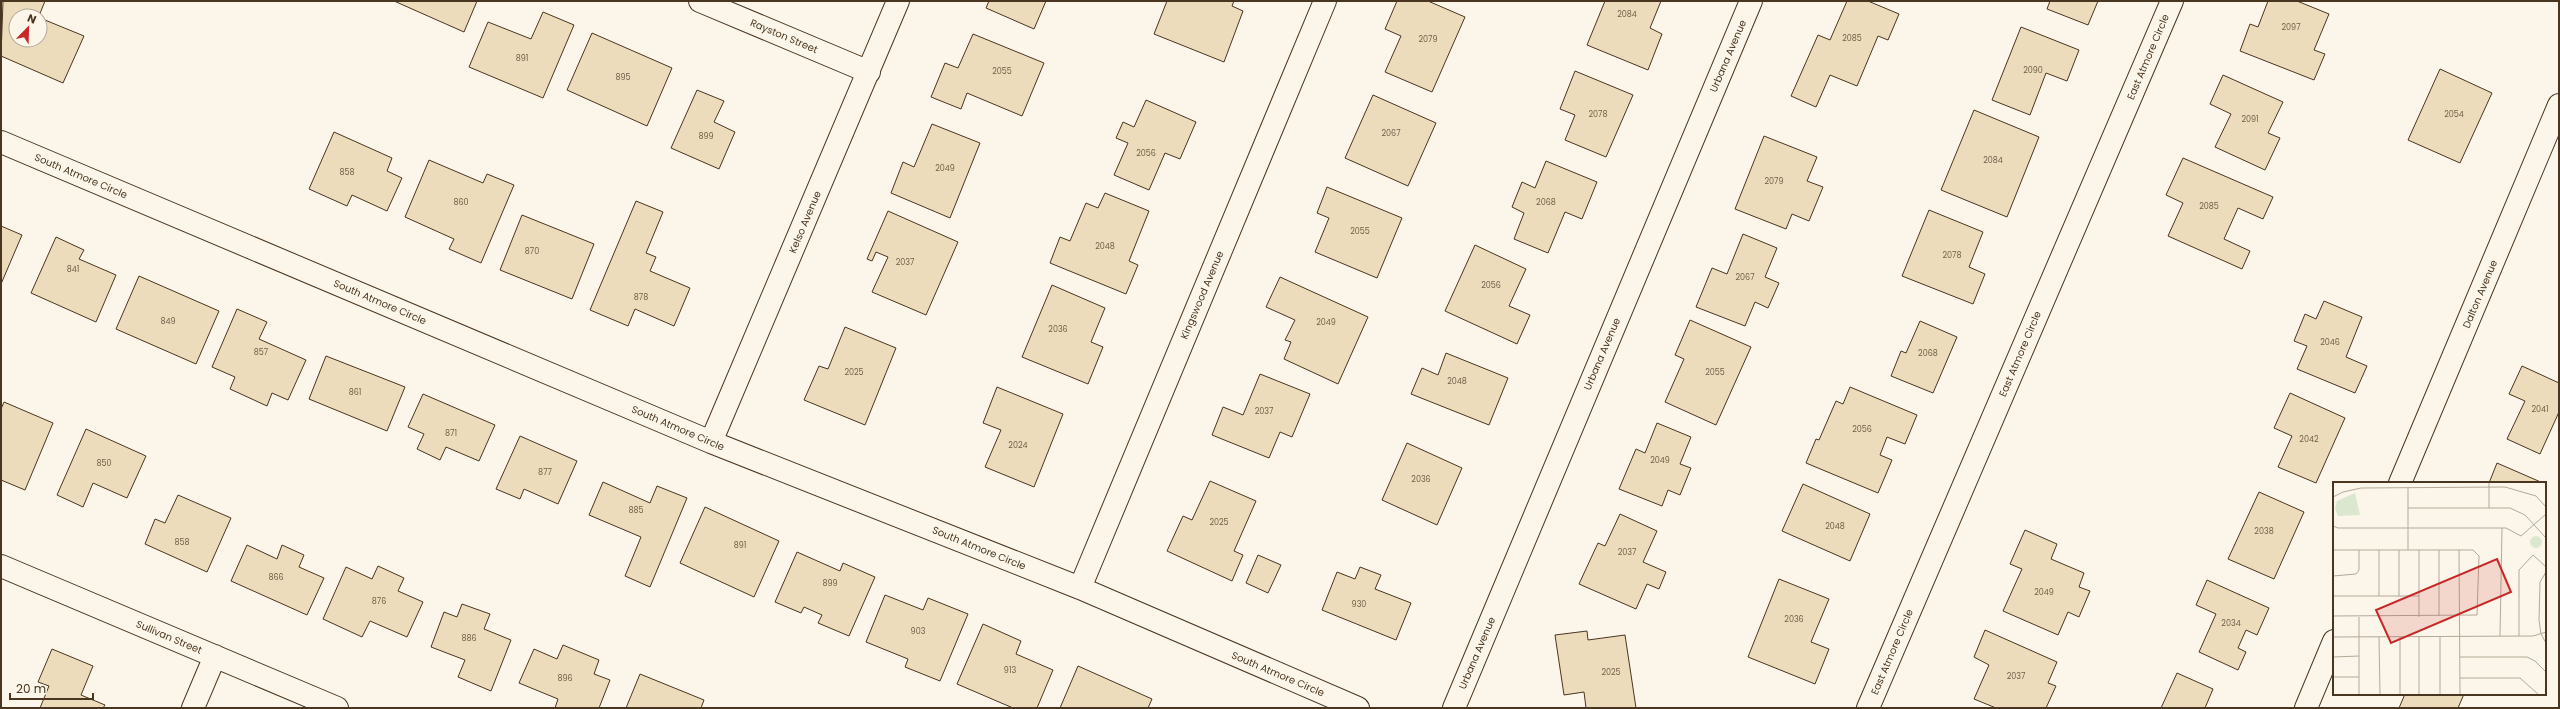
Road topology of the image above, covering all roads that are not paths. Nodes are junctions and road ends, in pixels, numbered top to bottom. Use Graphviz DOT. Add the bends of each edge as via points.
graph roads {
  1 [pos="700,1"];
  2 [pos="898,1"];
  3 [pos="1325,1"];
  4 [pos="1751,1"];
  5 [pos="2172,1"];
  6 [pos="869,72"];
  7 [pos="2559,105"];
  8 [pos="1,142"];
  9 [pos="711,442"];
  10 [pos="2400,482"];
  11 [pos="1,566"];
  12 [pos="1080,588"];
  13 [pos="2333,643"];
  14 [pos="214,656"];
  15 [pos="193,708"];
  16 [pos="337,708"];
  17 [pos="1358,708"];
  18 [pos="1454,708"];
  19 [pos="1868,708"];
  20 [pos="2306,708"];
  1 -- 6 [label="street, Rayston Street"];
  2 -- 6 [label="street, Kelso Avenue"];
  3 -- 12 [label="street, Kingswood Avenue"];
  4 -- 18 [label="street, Urbana Avenue"];
  5 -- 19 [label="street, East Atmore Circle"];
  6 -- 9 [label="street, Kelso Avenue"];
  7 -- 10 [label="street, Dalton Avenue"];
  8 -- 9 [label="street, South Atmore Circle"];
  9 -- 12 [label="street, South Atmore Circle"];
  11 -- 14 [label="street, Sullivan Street"];
  12 -- 17 [label="street, South Atmore Circle"];
  13 -- 20 [label="street"];
  14 -- 15 [label="street"];
  14 -- 16 [label="street, Sullivan Street"];
}
